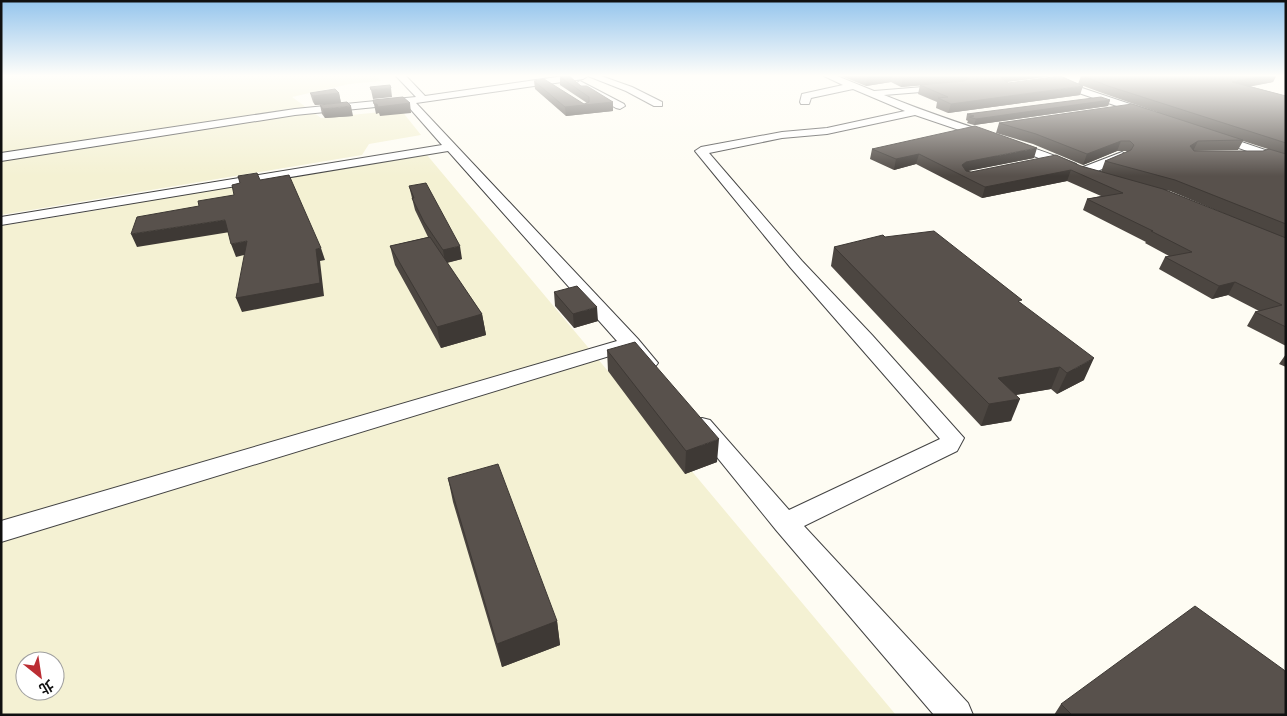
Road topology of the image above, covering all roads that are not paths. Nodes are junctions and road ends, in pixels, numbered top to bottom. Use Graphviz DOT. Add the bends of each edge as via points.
graph roads {
  1 [pos="321,109"];
  2 [pos="423,109"];
  3 [pos="910,109"];
  4 [pos="1120,109"];
  5 [pos="1134,109"];
  6 [pos="916,112"];
  7 [pos="1103,112"];
  8 [pos="966,115"];
  9 [pos="1155,116"];
  10 [pos="936,119"];
  11 [pos="1001,127"];
  12 [pos="972,131"];
  13 [pos="1206,133"];
  14 [pos="953,135"];
  15 [pos="449,146"];
  16 [pos="1268,155"];
  17 [pos="1122,156"];
  18 [pos="1,157"];
  19 [pos="1240,157"];
  20 [pos="1055,160"];
  21 [pos="1286,161"];
  22 [pos="1034,163"];
  23 [pos="1083,172"];
  24 [pos="1101,177"];
  25 [pos="1,221"];
  26 [pos="631,343"];
  27 [pos="663,380"];
  28 [pos="689,410"];
  29 [pos="785,523"];
  30 [pos="1,532"];
  31 [pos="956,715"];
  1 -- 18 [label="street"];
  2 -- 15 [label="street"];
  3 -- 6 [label="street"];
  4 -- 7 [label="street"];
  5 -- 9 [label="street"];
  6 -- 10 [label="street"];
  6 -- 29 [label="street" via="701,151 796,264 952,438 948,446"];
  8 -- 10 [label="street"];
  10 -- 12 [label="street"];
  11 -- 12 [label="street"];
  12 -- 14 [label="street"];
  12 -- 20 [label="street"];
  13 -- 16 [label="street"];
  15 -- 25 [label="street"];
  15 -- 26 [label="street"];
  16 -- 19 [label="street"];
  16 -- 21 [label="street"];
  17 -- 23 [label="street"];
  20 -- 22 [label="street"];
  20 -- 23 [label="street"];
  23 -- 24 [label="street"];
  26 -- 27 [label="street"];
  26 -- 30 [label="street"];
  28 -- 29 [label="street"];
  29 -- 31 [label="street"];
}
